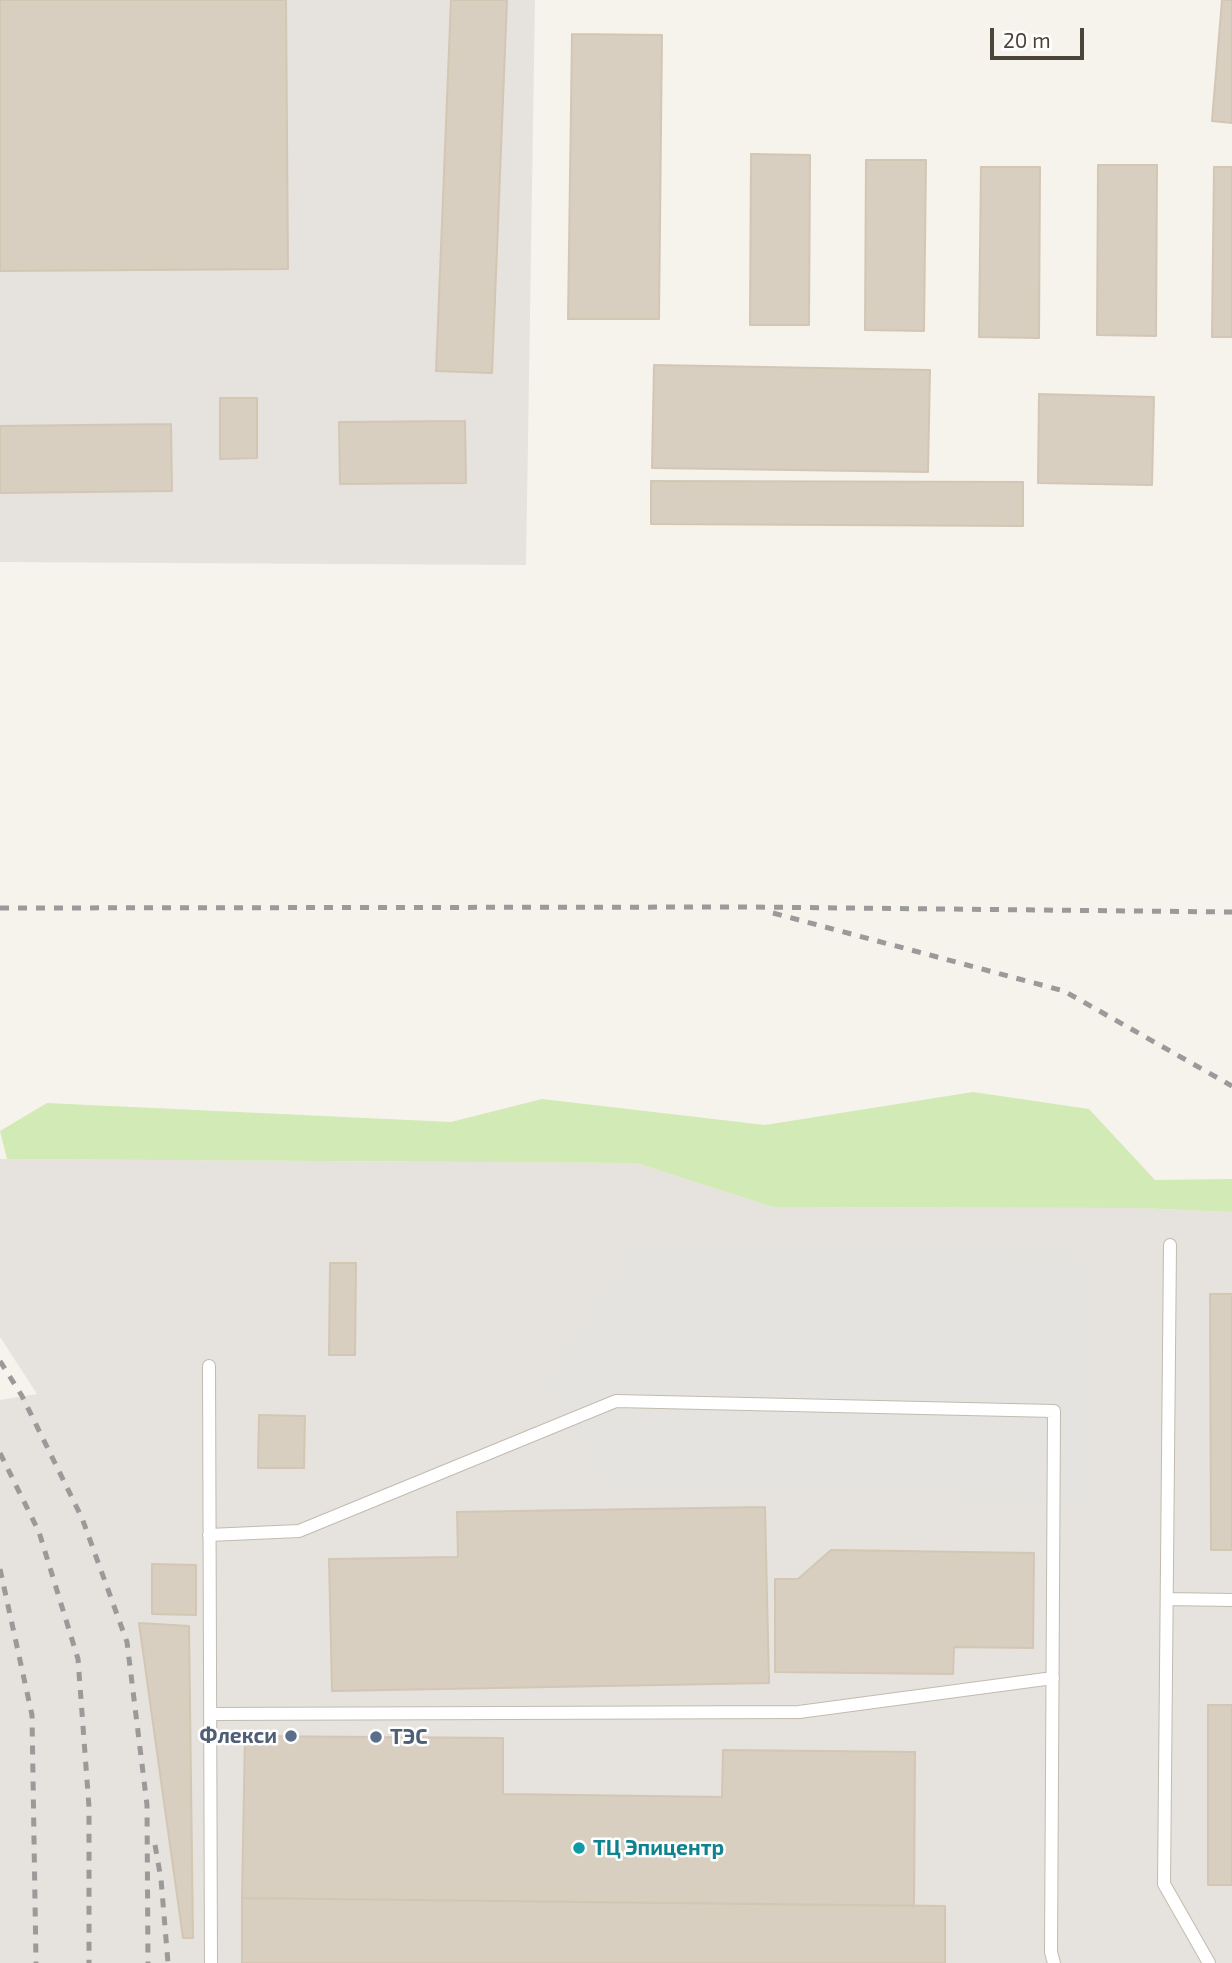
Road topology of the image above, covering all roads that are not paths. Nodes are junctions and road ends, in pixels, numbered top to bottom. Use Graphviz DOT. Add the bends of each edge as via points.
graph roads {
  1 [pos="1170,1244"];
  2 [pos="208,1366"];
  3 [pos="209,1535"];
  4 [pos="1167,1599"];
  5 [pos="1232,1600"];
  6 [pos="1053,1678"];
  7 [pos="210,1714"];
  8 [pos="211,1963"];
  9 [pos="1054,1963"];
  10 [pos="1209,1963"];
  1 -- 4 [label="lane"];
  2 -- 3 [label="lane"];
  3 -- 6 [label="lane" via="299,1531 616,1401 1054,1411"];
  3 -- 7 [label="lane"];
  4 -- 5 [label="lane"];
  4 -- 10 [label="lane" via="1164,1884"];
  6 -- 7 [label="lane" via="799,1712"];
  6 -- 9 [label="lane"];
  7 -- 8 [label="lane"];
}
